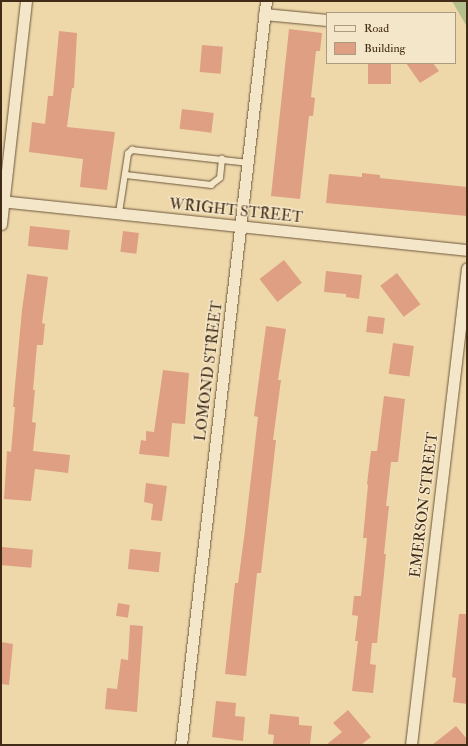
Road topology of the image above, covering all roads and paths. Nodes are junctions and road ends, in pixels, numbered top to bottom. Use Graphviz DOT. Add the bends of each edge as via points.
graph roads {
  1 [pos="26,1"];
  2 [pos="266,1"];
  3 [pos="264,14"];
  4 [pos="326,20"];
  5 [pos="222,160"];
  6 [pos="249,162"];
  7 [pos="126,175"];
  8 [pos="2,201"];
  9 [pos="118,213"];
  10 [pos="1,224"];
  11 [pos="241,226"];
  12 [pos="467,250"];
  13 [pos="467,268"];
  14 [pos="182,745"];
  15 [pos="411,745"];
  1 -- 8 [label="street"];
  2 -- 3 [label="street, LOMOND STREET"];
  3 -- 4 [label="street"];
  3 -- 6 [label="street, LOMOND STREET"];
  5 -- 6 [label="lane"];
  5 -- 7 [label="lane" via="220,178 211,185"];
  5 -- 7 [label="lane" via="132,150 128,154"];
  6 -- 11 [label="street, LOMOND STREET"];
  7 -- 9 [label="lane"];
  8 -- 9 [label="street, WRIGHT STREET"];
  8 -- 10 [label="street"];
  9 -- 11 [label="street, WRIGHT STREET"];
  11 -- 12 [label="street, WRIGHT STREET"];
  11 -- 14 [label="street, LOMOND STREET"];
  13 -- 15 [label="street, EMERSON STREET"];
}
